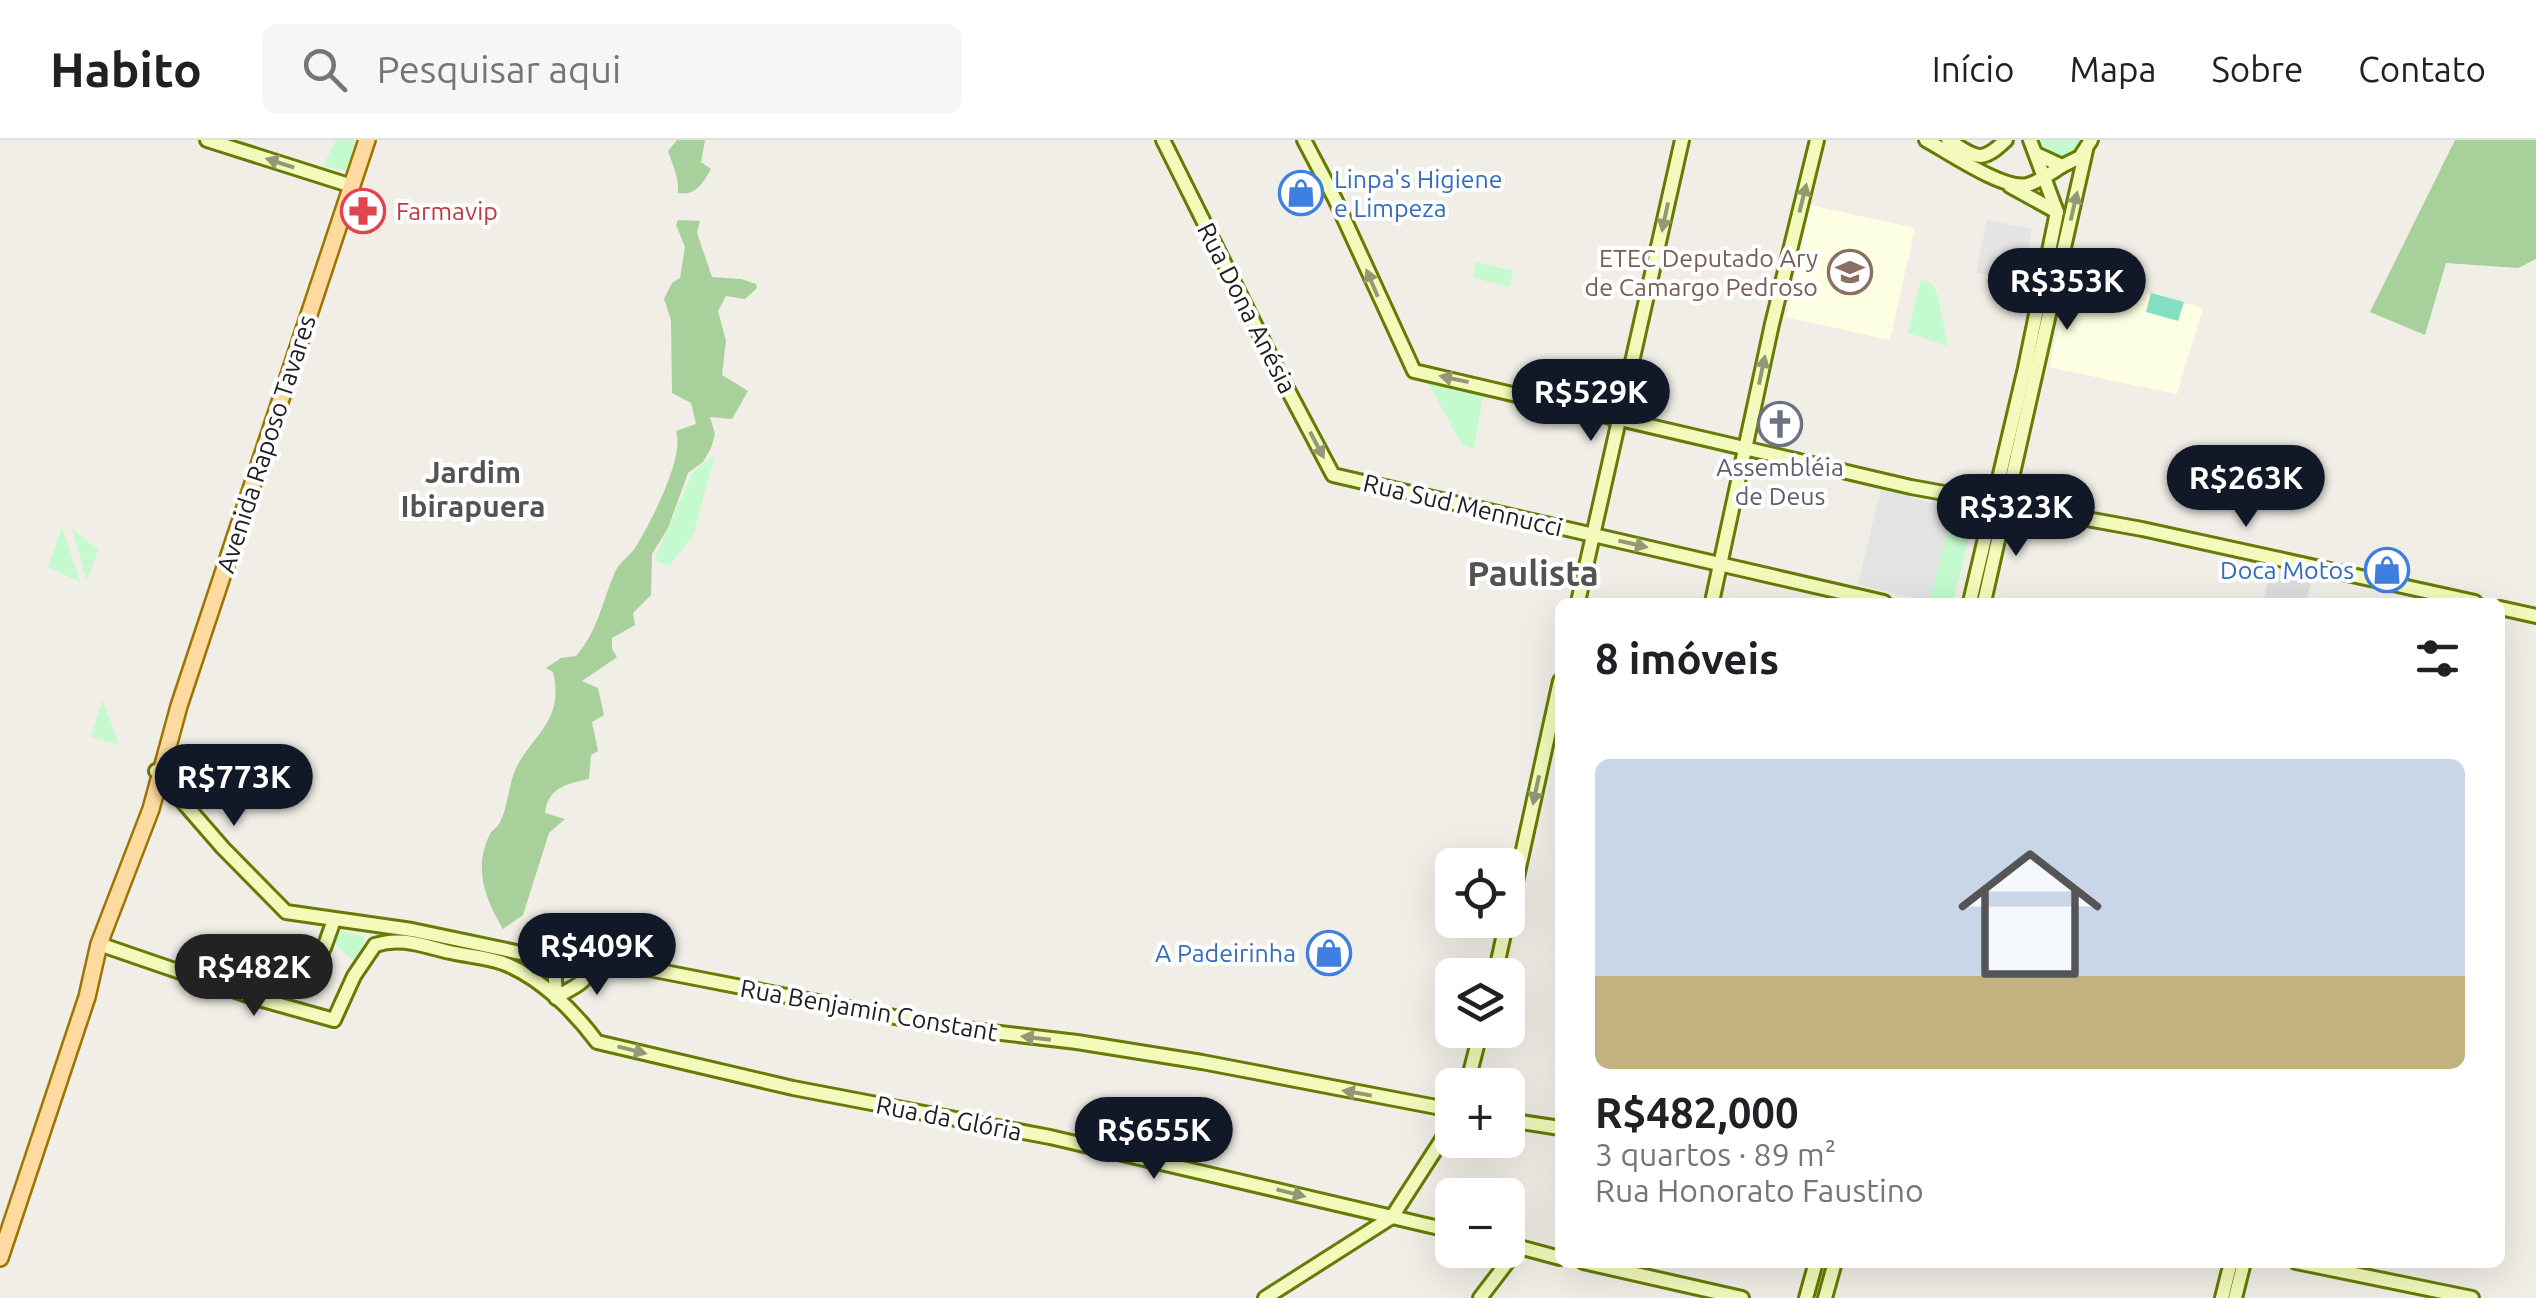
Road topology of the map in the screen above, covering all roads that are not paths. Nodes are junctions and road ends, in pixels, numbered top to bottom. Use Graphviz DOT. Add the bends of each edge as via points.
graph roads {
  1 [pos="207,140"];
  2 [pos="367,140"];
  3 [pos="1163,140"];
  4 [pos="1304,140"];
  5 [pos="1682,140"];
  6 [pos="1817,140"];
  7 [pos="1926,140"];
  8 [pos="1948,140"];
  9 [pos="2006,140"];
  10 [pos="2089,145"];
  11 [pos="2032,146"];
  12 [pos="2062,166"];
  13 [pos="2044,177"];
  14 [pos="2004,182"];
  15 [pos="352,186"];
  16 [pos="2057,212"];
  17 [pos="1618,420"];
  18 [pos="1745,450"];
  19 [pos="1333,475"];
  20 [pos="1999,505"];
  21 [pos="1593,535"];
  22 [pos="1721,565"];
  23 [pos="1579,598"];
  24 [pos="1713,598"];
  25 [pos="1866,598"];
  26 [pos="1971,598"];
  27 [pos="1985,598"];
  28 [pos="2456,598"];
  29 [pos="2505,609"];
  30 [pos="2536,616"];
  31 [pos="1555,703"];
  32 [pos="158,774"];
  33 [pos="1523,848"];
  34 [pos="334,920"];
  35 [pos="364,925"];
  36 [pos="104,945"];
  37 [pos="375,945"];
  38 [pos="324,948"];
  39 [pos="553,964"];
  40 [pos="592,964"];
  41 [pos="528,976"];
  42 [pos="556,998"];
  43 [pos="1435,1107"];
  44 [pos="1525,1123"];
  45 [pos="1555,1127"];
  46 [pos="1435,1150"];
  47 [pos="1392,1216"];
  48 [pos="1435,1227"];
  49 [pos="1525,1248"];
  50 [pos="1555,1253"];
  51 [pos="0,1258"];
  52 [pos="1499,1268"];
  53 [pos="1610,1268"];
  54 [pos="1814,1268"];
  55 [pos="1833,1268"];
  56 [pos="2230,1268"];
  57 [pos="2242,1268"];
  58 [pos="2325,1268"];
  59 [pos="1265,1298"];
  60 [pos="1480,1298"];
  61 [pos="1742,1298"];
  62 [pos="1806,1298"];
  63 [pos="1825,1298"];
  64 [pos="2222,1298"];
  65 [pos="2235,1298"];
  66 [pos="2472,1298"];
  15 -- 1 [label="street, one-way"];
  2 -- 15 [label="main road, Avenida Raposo Tavares"];
  3 -- 19 [label="street, Rua Dona Anésia, one-way"];
  17 -- 4 [label="street, one-way" via="1414,370"];
  5 -- 17 [label="street, one-way"];
  18 -- 6 [label="street, one-way"];
  7 -- 14 [label="street"];
  8 -- 9 [label="street" via="1976,156 1990,155"];
  10 -- 12 [label="street"];
  20 -- 10 [label="street, one-way"];
  11 -- 12 [label="street"];
  11 -- 13 [label="street"];
  12 -- 13 [label="street"];
  13 -- 14 [label="street" via="2029,185"];
  13 -- 16 [label="street"];
  14 -- 16 [label="street"];
  15 -- 32 [label="main road, Avenida Raposo Tavares"];
  16 -- 20 [label="street"];
  17 -- 18 [label="street"];
  17 -- 21 [label="street"];
  18 -- 20 [label="street"];
  18 -- 22 [label="street"];
  19 -- 21 [label="street, Rua Sud Mennucci"];
  20 -- 26 [label="street"];
  20 -- 27 [label="street"];
  20 -- 28 [label="street"];
  21 -- 22 [label="street, Rua Sud Mennucci, one-way"];
  21 -- 23 [label="street"];
  22 -- 24 [label="street"];
  22 -- 25 [label="street, Rua Sud Mennucci"];
  29 -- 30 [label="street"];
  31 -- 33 [label="street, one-way"];
  32 -- 34 [label="street, Rua Benjamin Constant" via="286,912"];
  32 -- 36 [label="main road, Avenida Raposo Tavares" via="114,908 117,921"];
  34 -- 35 [label="street, Rua Benjamin Constant"];
  34 -- 38 [label="street"];
  35 -- 37 [label="street"];
  35 -- 39 [label="street, Rua Benjamin Constant"];
  36 -- 37 [label="street" via="334,1020"];
  36 -- 51 [label="main road, Avenida Raposo Tavares"];
  37 -- 41 [label="street" via="409,941 505,964"];
  39 -- 40 [label="street, Rua Benjamin Constant"];
  39 -- 41 [label="street"];
  39 -- 42 [label="street"];
  40 -- 42 [label="street" via="580,986"];
  43 -- 40 [label="street, Rua Benjamin Constant, one-way" via="1202,1062 942,1026 649,969"];
  41 -- 42 [label="street, Rua da Glória"];
  42 -- 47 [label="street, Rua da Glória, one-way" via="597,1042 793,1088 1050,1136"];
  44 -- 45 [label="street"];
  46 -- 47 [label="street"];
  47 -- 48 [label="street, Rua da Glória"];
  47 -- 59 [label="street"];
  49 -- 50 [label="street"];
  52 -- 60 [label="street"];
  53 -- 61 [label="street"];
  54 -- 62 [label="street"];
  55 -- 63 [label="street"];
  56 -- 64 [label="street"];
  57 -- 65 [label="street"];
  58 -- 66 [label="street"];
}
